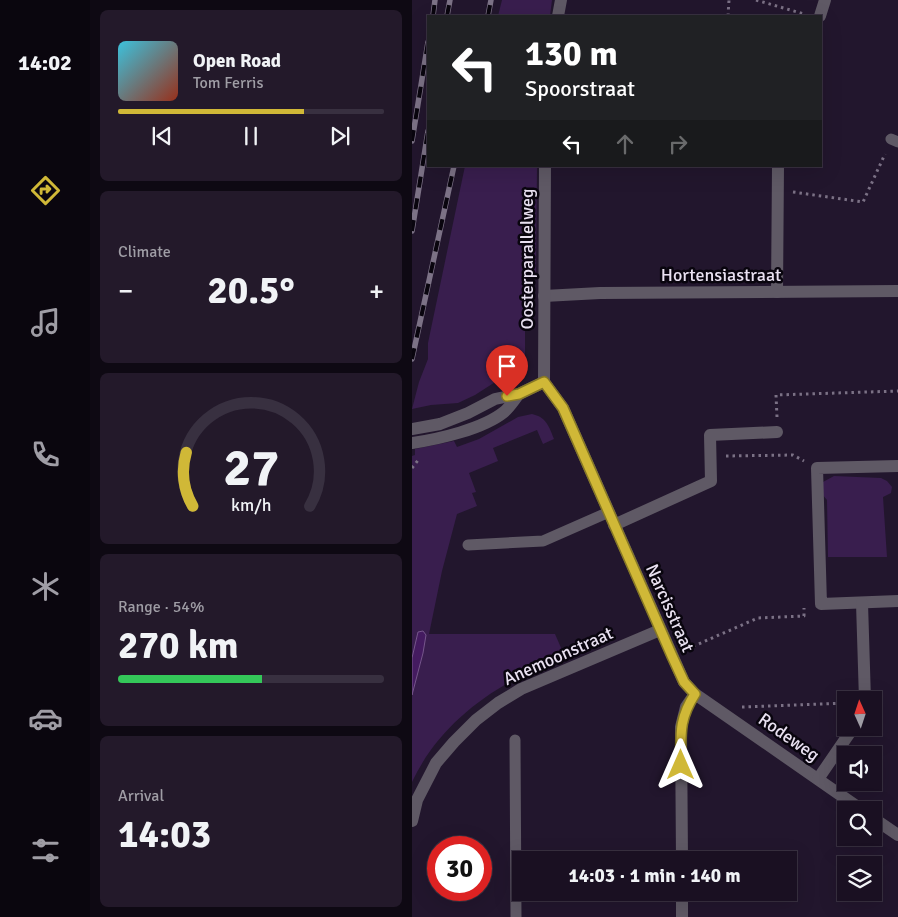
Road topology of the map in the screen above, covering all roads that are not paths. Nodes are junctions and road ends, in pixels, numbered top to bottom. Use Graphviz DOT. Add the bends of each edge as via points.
graph roads {
  1 [pos="561,0"];
  2 [pos="825,0"];
  3 [pos="558,15"];
  4 [pos="820,15"];
  5 [pos="545,167"];
  6 [pos="778,167"];
  7 [pos="898,291"];
  8 [pos="777,292"];
  9 [pos="544,296"];
  10 [pos="544,382"];
  11 [pos="519,394"];
  12 [pos="412,429"];
  13 [pos="777,432"];
  14 [pos="412,443"];
  15 [pos="898,466"];
  16 [pos="609,512"];
  17 [pos="614,525"];
  18 [pos="468,545"];
  19 [pos="898,601"];
  20 [pos="862,603"];
  21 [pos="660,630"];
  22 [pos="865,691"];
  23 [pos="695,694"];
  24 [pos="848,736"];
  25 [pos="515,740"];
  26 [pos="818,779"];
  27 [pos="849,801"];
  28 [pos="412,821"];
  29 [pos="882,824"];
  30 [pos="898,836"];
  31 [pos="682,851"];
  32 [pos="682,901"];
  33 [pos="516,917"];
  34 [pos="682,917"];
  1 -- 3 [label="street"];
  2 -- 4 [label="street"];
  5 -- 9 [label="street, Oosterparallelweg"];
  6 -- 8 [label="street"];
  7 -- 8 [label="street, Hortensiastraat"];
  8 -- 9 [label="street, Hortensiastraat"];
  9 -- 10 [label="street, Oosterparallelweg"];
  10 -- 11 [label="street"];
  10 -- 16 [label="street, Narcisstraat" via="563,408"];
  11 -- 12 [label="street" via="495,398 440,424"];
  11 -- 14 [label="street" via="505,411 488,422 455,434"];
  13 -- 17 [label="street" via="710,435 711,482"];
  15 -- 20 [label="street" via="817,468 821,604"];
  16 -- 17 [label="street, Narcisstraat"];
  16 -- 18 [label="lane" via="543,541"];
  17 -- 21 [label="street, Narcisstraat"];
  19 -- 20 [label="street"];
  20 -- 22 [label="street"];
  21 -- 23 [label="street, Narcisstraat" via="684,682"];
  21 -- 28 [label="street, Anemoonstraat" via="521,689 498,703 476,720 436,763"];
  23 -- 26 [label="street, Rodeweg"];
  23 -- 31 [label="street" via="686,707 681,727"];
  24 -- 26 [label="street"];
  25 -- 33 [label="lane"];
  26 -- 27 [label="street, Rodeweg"];
  29 -- 30 [label="street"];
  32 -- 34 [label="street"];
}
